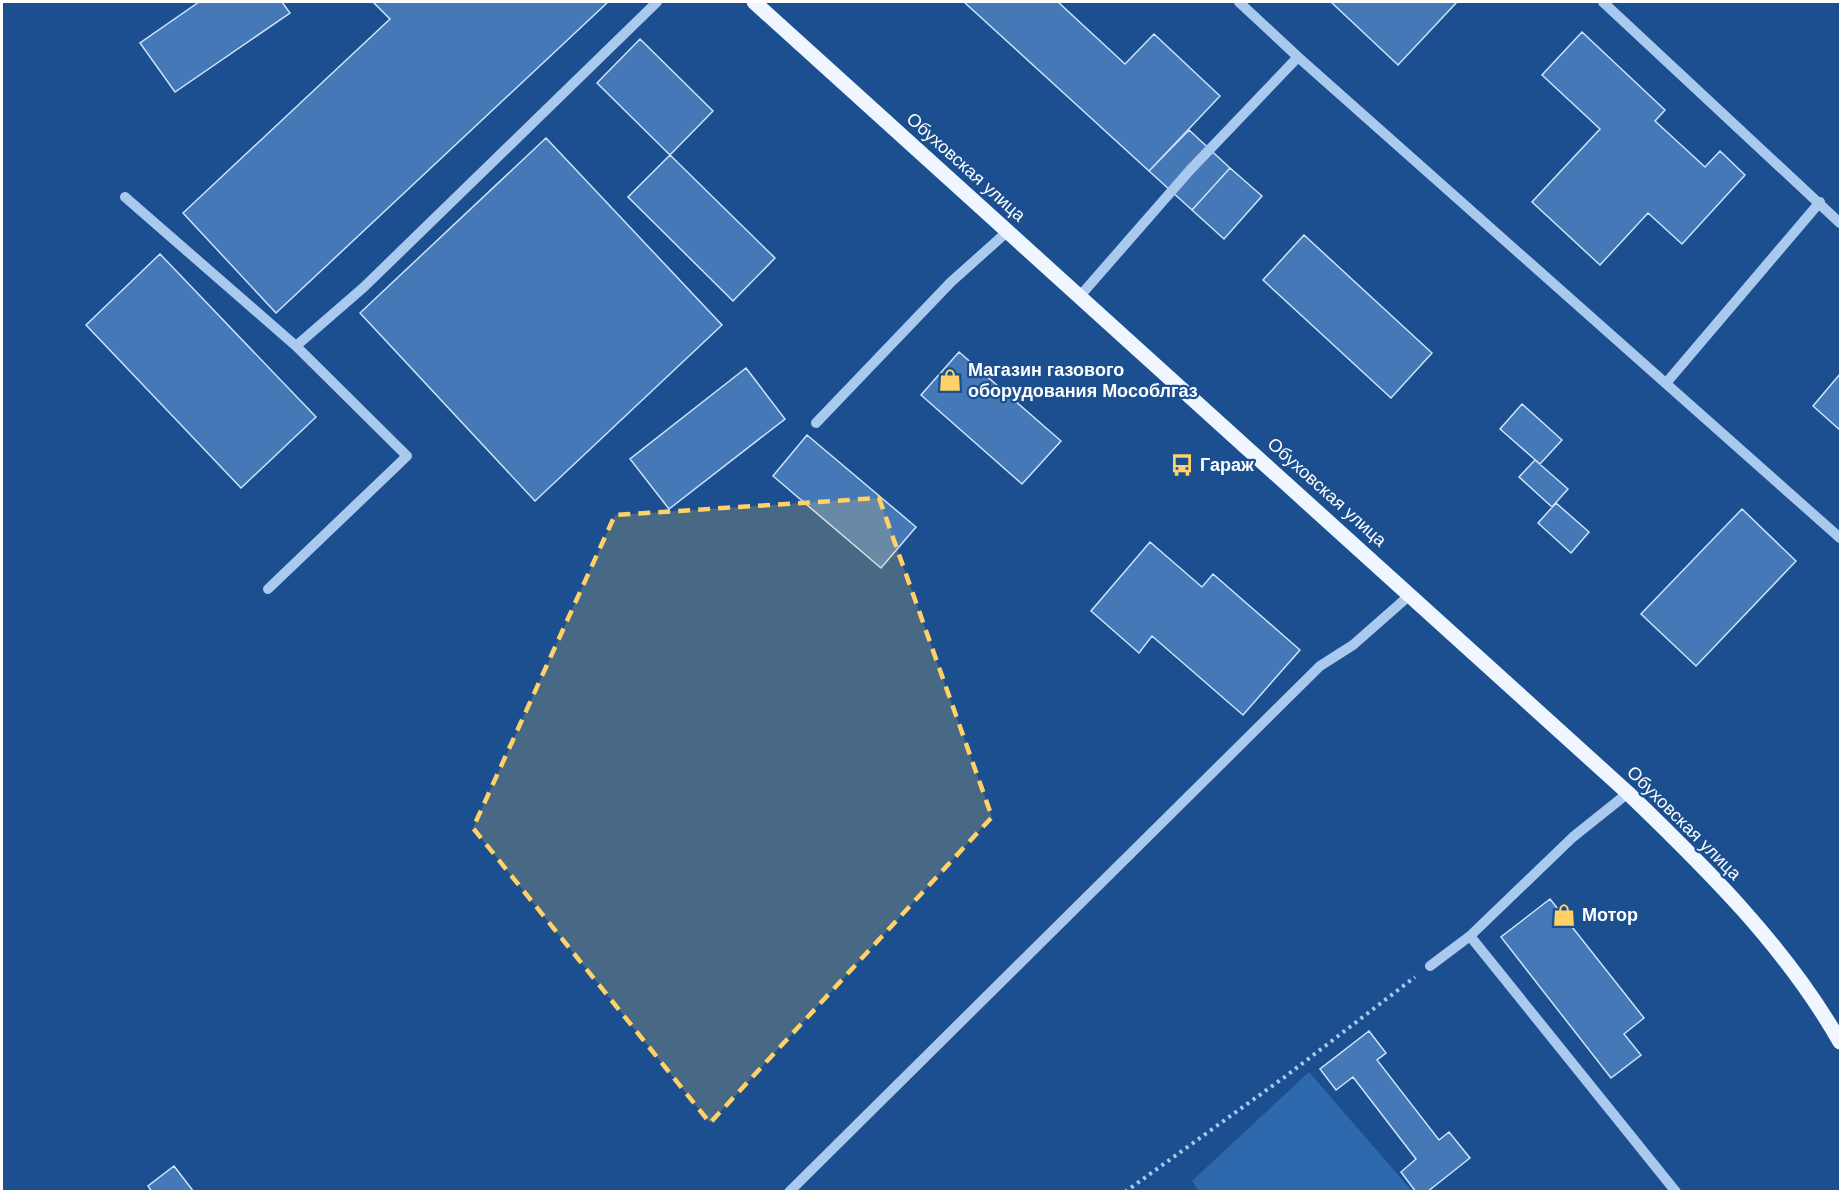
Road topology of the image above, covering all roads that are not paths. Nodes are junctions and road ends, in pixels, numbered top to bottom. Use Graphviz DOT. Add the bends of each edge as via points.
graph roads {
  1 [pos="657,2"];
  2 [pos="754,2"];
  3 [pos="1239,2"];
  4 [pos="1604,2"];
  5 [pos="1298,57"];
  6 [pos="125,197"];
  7 [pos="1820,202"];
  8 [pos="1840,223"];
  9 [pos="1008,231"];
  10 [pos="1080,296"];
  11 [pos="296,346"];
  12 [pos="1667,382"];
  13 [pos="816,423"];
  14 [pos="1840,538"];
  15 [pos="268,589"];
  16 [pos="1410,594"];
  17 [pos="1628,793"];
  18 [pos="1470,936"];
  19 [pos="1430,966"];
  20 [pos="1840,1042"];
  21 [pos="789,1191"];
  22 [pos="1676,1191"];
  1 -- 11 [label="lane" via="364,287"];
  2 -- 9 [label="main road, Обуховская улица"];
  3 -- 5 [label="lane"];
  4 -- 7 [label="lane"];
  5 -- 10 [label="lane" via="1190,170"];
  5 -- 12 [label="lane"];
  6 -- 11 [label="lane"];
  7 -- 8 [label="lane"];
  7 -- 12 [label="lane"];
  9 -- 10 [label="main road, Обуховская улица"];
  9 -- 13 [label="lane" via="951,282"];
  10 -- 16 [label="main road, Обуховская улица"];
  11 -- 15 [label="lane" via="408,456"];
  12 -- 14 [label="lane"];
  16 -- 17 [label="main road, Обуховская улица"];
  16 -- 21 [label="lane" via="1353,645 1320,666"];
  17 -- 18 [label="lane" via="1573,837"];
  17 -- 20 [label="main road, Обуховская улица" via="1773,943"];
  18 -- 19 [label="lane"];
  18 -- 22 [label="lane"];
}
